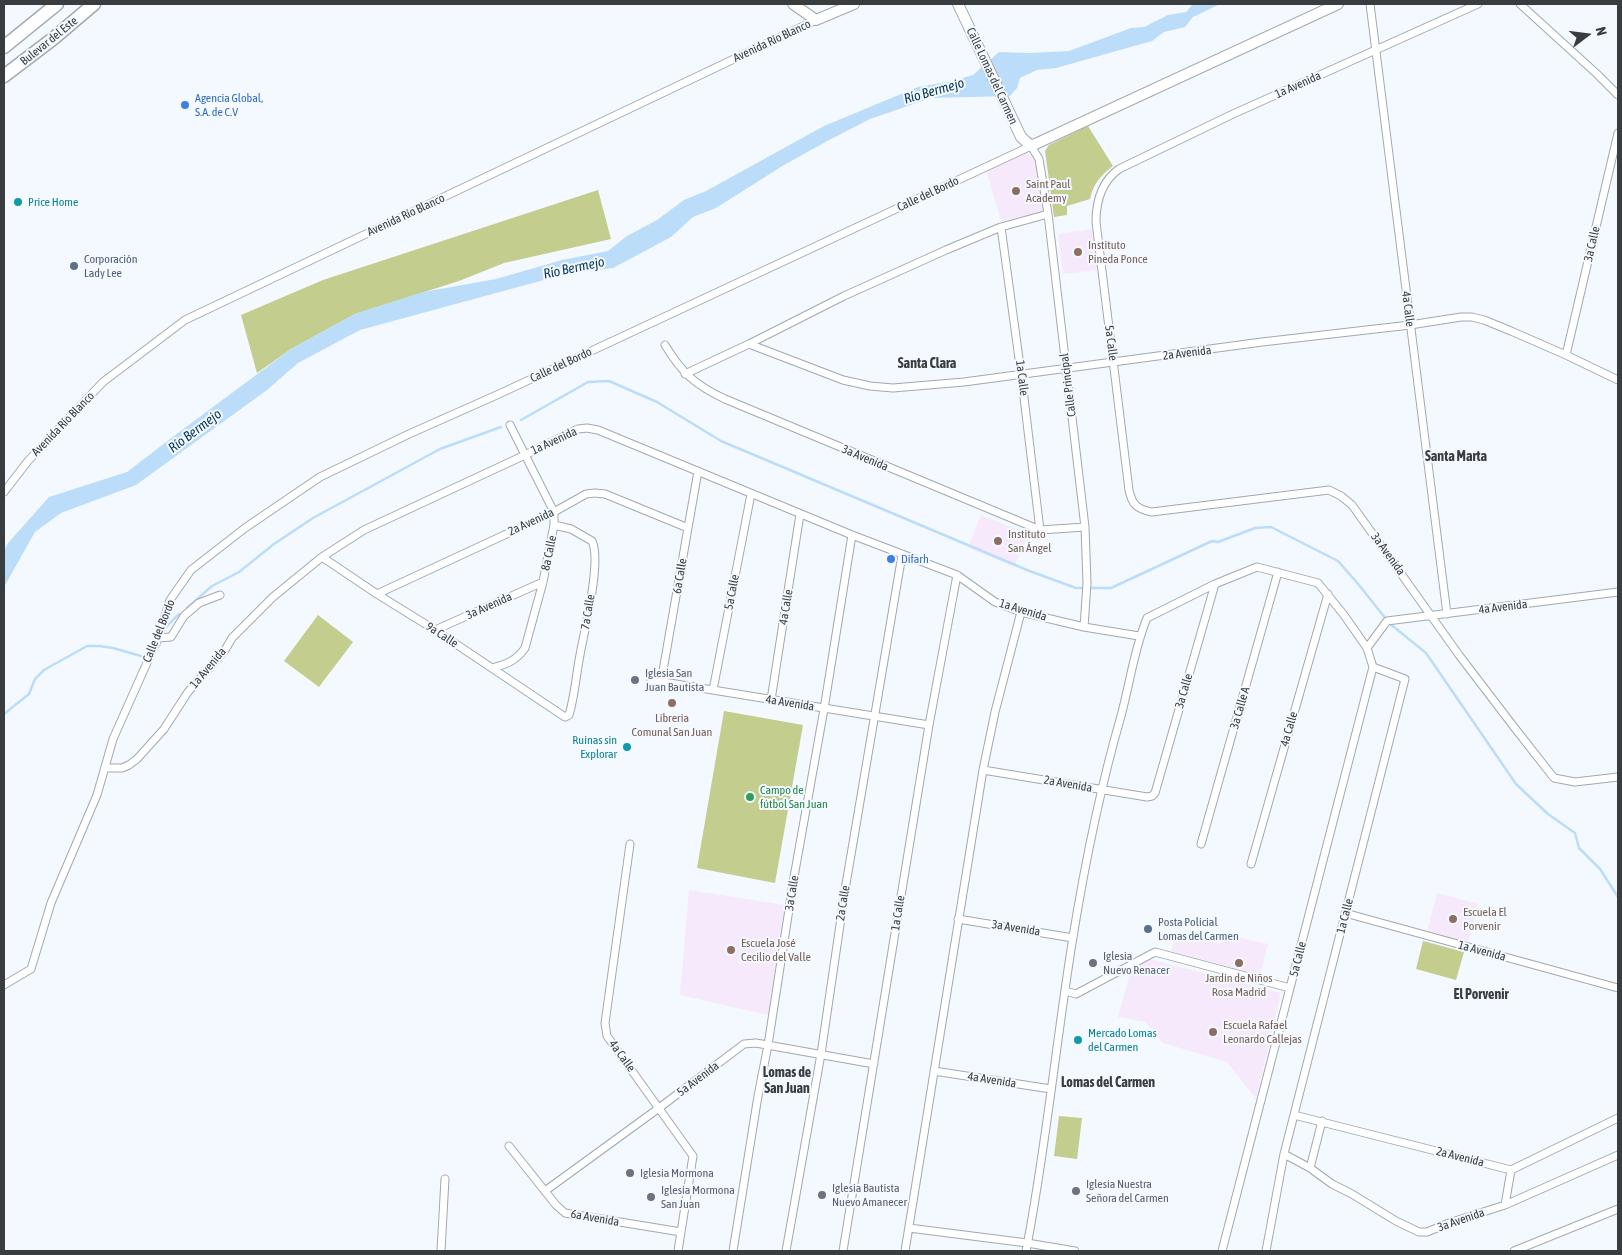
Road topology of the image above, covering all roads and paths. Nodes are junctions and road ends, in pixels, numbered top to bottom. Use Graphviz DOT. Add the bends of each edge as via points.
graph roads {
  1 [pos="57,4"];
  2 [pos="94,4"];
  3 [pos="103,4"];
  4 [pos="793,4"];
  5 [pos="854,4"];
  6 [pos="958,4"];
  7 [pos="1338,4"];
  8 [pos="1370,4"];
  9 [pos="1478,4"];
  10 [pos="1520,4"];
  11 [pos="816,20"];
  12 [pos="4,48"];
  13 [pos="1375,51"];
  14 [pos="16,67"];
  15 [pos="4,76"];
  16 [pos="1618,95"];
  17 [pos="1618,134"];
  18 [pos="1030,146"];
  19 [pos="1119,169"];
  20 [pos="1048,214"];
  21 [pos="1002,227"];
  22 [pos="1410,325"];
  23 [pos="749,344"];
  24 [pos="665,345"];
  25 [pos="1566,355"];
  26 [pos="1114,362"];
  27 [pos="1066,368"];
  28 [pos="685,374"];
  29 [pos="1021,374"];
  30 [pos="1618,380"];
  31 [pos="510,425"];
  32 [pos="526,455"];
  33 [pos="698,471"];
  34 [pos="4,492"];
  35 [pos="751,494"];
  36 [pos="554,512"];
  37 [pos="1152,512"];
  38 [pos="800,514"];
  39 [pos="554,524"];
  40 [pos="688,528"];
  41 [pos="1085,528"];
  42 [pos="1040,530"];
  43 [pos="852,535"];
  44 [pos="902,555"];
  45 [pos="322,557"];
  46 [pos="1278,572"];
  47 [pos="957,575"];
  48 [pos="542,582"];
  49 [pos="1215,584"];
  50 [pos="1618,592"];
  51 [pos="377,594"];
  52 [pos="1328,594"];
  53 [pos="220,595"];
  54 [pos="1022,612"];
  55 [pos="1447,614"];
  56 [pos="1433,616"];
  57 [pos="1084,627"];
  58 [pos="435,630"];
  59 [pos="1139,636"];
  60 [pos="158,638"];
  61 [pos="1367,648"];
  62 [pos="1373,666"];
  63 [pos="492,668"];
  64 [pos="651,680"];
  65 [pos="661,682"];
  66 [pos="713,690"];
  67 [pos="771,700"];
  68 [pos="824,709"];
  69 [pos="562,716"];
  70 [pos="874,718"];
  71 [pos="929,726"];
  72 [pos="106,768"];
  73 [pos="983,770"];
  74 [pos="1618,777"];
  75 [pos="1102,790"];
  76 [pos="1152,796"];
  77 [pos="630,844"];
  78 [pos="1201,844"];
  79 [pos="1251,864"];
  80 [pos="1346,914"];
  81 [pos="958,919"];
  82 [pos="1073,938"];
  83 [pos="4,985"];
  84 [pos="1290,988"];
  85 [pos="1618,988"];
  86 [pos="1066,992"];
  87 [pos="768,1045"];
  88 [pos="821,1054"];
  89 [pos="874,1064"];
  90 [pos="934,1071"];
  91 [pos="1051,1089"];
  92 [pos="660,1108"];
  93 [pos="1294,1115"];
  94 [pos="1618,1118"];
  95 [pos="1322,1121"];
  96 [pos="509,1146"];
  97 [pos="1284,1154"];
  98 [pos="1618,1154"];
  99 [pos="1310,1168"];
  100 [pos="1511,1170"];
  101 [pos="445,1180"];
  102 [pos="545,1191"];
  103 [pos="1505,1205"];
  104 [pos="1618,1209"];
  105 [pos="909,1228"];
  106 [pos="682,1232"];
  107 [pos="1027,1243"];
  108 [pos="441,1251"];
  109 [pos="678,1251"];
  110 [pos="732,1251"];
  111 [pos="786,1251"];
  112 [pos="842,1251"];
  113 [pos="906,1251"];
  114 [pos="1026,1251"];
  115 [pos="1075,1251"];
  116 [pos="1222,1251"];
  117 [pos="1266,1251"];
  118 [pos="1514,1251"];
  1 -- 12 [label="highway, Bulevar del Este"];
  2 -- 14 [label="highway, Bulevar del Este"];
  3 -- 14 [label="highway" via="60,39"];
  4 -- 11 [label="street"];
  5 -- 11 [label="street, Avenida Río Blanco"];
  6 -- 18 [label="street, Calle Lomas del Carmen" via="1021,137"];
  7 -- 18 [label="street, Calle del Bordo"];
  8 -- 13 [label="street, 4a Calle"];
  9 -- 13 [label="street, 1a Avenida"];
  10 -- 16 [label="street"];
  11 -- 34 [label="street, Avenida Río Blanco" via="185,320 103,382 28,461"];
  13 -- 19 [label="street, 1a Avenida"];
  13 -- 22 [label="street, 4a Calle"];
  14 -- 15 [label="highway, Bulevar del Este"];
  17 -- 25 [label="street, 3a Calle"];
  18 -- 20 [label="street, Calle Principal" via="1039,159"];
  18 -- 60 [label="street, Calle del Bordo" via="320,477 191,570 170,600"];
  19 -- 26 [label="street, 5a Calle" via="1111,174 1101,190 1096,209"];
  20 -- 21 [label="street"];
  20 -- 27 [label="street, Calle Principal"];
  21 -- 23 [label="street" via="844,296"];
  21 -- 29 [label="street, 1a Calle"];
  22 -- 25 [label="street, 2a Avenida" via="1472,317"];
  22 -- 26 [label="street, 2a Avenida"];
  22 -- 55 [label="street, 4a Calle"];
  23 -- 28 [label="street"];
  23 -- 29 [label="street, 2a Avenida" via="843,380 870,386 910,387"];
  24 -- 28 [label="street, 3a Avenida"];
  25 -- 30 [label="street, 2a Avenida"];
  26 -- 27 [label="street, 2a Avenida"];
  26 -- 37 [label="street, 5a Calle" via="1131,497 1138,507"];
  27 -- 29 [label="street, 2a Avenida"];
  27 -- 41 [label="street, Calle Principal"];
  28 -- 42 [label="street, 3a Avenida" via="725,399"];
  29 -- 42 [label="street, 1a Calle"];
  31 -- 32 [label="street, 8a Calle"];
  32 -- 33 [label="street, 1a Avenida" via="578,429 587,428"];
  32 -- 36 [label="street, 8a Calle"];
  32 -- 45 [label="street, 1a Avenida" via="364,530"];
  33 -- 35 [label="street, 1a Avenida"];
  33 -- 40 [label="street, 6a Calle"];
  35 -- 38 [label="street, 1a Avenida"];
  35 -- 66 [label="street, 5a Calle"];
  36 -- 39 [label="street, 8a Calle"];
  36 -- 40 [label="street, 2a Avenida" via="586,494 605,494"];
  36 -- 51 [label="street, 2a Avenida"];
  37 -- 56 [label="street, 3a Avenida" via="1329,490 1352,505"];
  38 -- 43 [label="street, 1a Avenida"];
  38 -- 67 [label="street, 4a Calle"];
  39 -- 48 [label="street, 8a Calle"];
  39 -- 69 [label="street, 7a Calle" via="571,528 595,546 592,590 575,694 569,715"];
  40 -- 65 [label="street, 6a Calle"];
  41 -- 42 [label="street, 3a Avenida"];
  41 -- 57 [label="street, Calle Principal" via="1087,583"];
  43 -- 44 [label="street, 1a Avenida"];
  43 -- 68 [label="street, 3a Calle"];
  44 -- 47 [label="street, 1a Avenida"];
  44 -- 70 [label="street, 2a Calle"];
  45 -- 51 [label="street, 9a Calle"];
  45 -- 72 [label="street, 1a Avenida" via="273,597 232,638 188,692 164,729 137,759 129,766"];
  46 -- 49 [label="street" via="1257,567"];
  46 -- 52 [label="street" via="1318,584"];
  46 -- 78 [label="street, 3a Calle A"];
  47 -- 54 [label="street, 1a Avenida" via="995,602"];
  47 -- 71 [label="street, 1a Calle"];
  48 -- 58 [label="street, 3a Avenida"];
  48 -- 63 [label="street, 8a Calle" via="525,648 519,657"];
  49 -- 59 [label="street" via="1147,618"];
  49 -- 76 [label="street, 3a Calle"];
  50 -- 55 [label="street, 4a Avenida"];
  51 -- 58 [label="street, 9a Calle"];
  52 -- 61 [label="street"];
  52 -- 79 [label="street, 4a Calle"];
  53 -- 60 [label="street" via="198,603 184,616 171,637"];
  54 -- 57 [label="street, 1a Avenida"];
  54 -- 73 [label="street" via="997,702"];
  55 -- 56 [label="street, 4a Avenida"];
  56 -- 61 [label="street, 4a Avenida" via="1387,622"];
  56 -- 74 [label="street, 3a Avenida" via="1554,778 1575,782"];
  57 -- 59 [label="street, 1a Avenida"];
  58 -- 63 [label="street, 9a Calle"];
  59 -- 75 [label="street"];
  60 -- 72 [label="street, Calle del Bordo" via="113,739"];
  61 -- 62 [label="street"];
  62 -- 80 [label="street, 1a Calle" via="1405,679"];
  62 -- 84 [label="street, 5a Calle"];
  63 -- 69 [label="street, 9a Calle"];
  64 -- 65 [label="street, 4a Avenida"];
  65 -- 66 [label="street, 4a Avenida"];
  66 -- 67 [label="street, 4a Avenida"];
  67 -- 68 [label="street, 4a Avenida"];
  68 -- 70 [label="street, 4a Avenida"];
  68 -- 87 [label="street, 3a Calle"];
  70 -- 71 [label="street, 4a Avenida"];
  70 -- 88 [label="street, 2a Calle"];
  71 -- 89 [label="street, 1a Calle"];
  72 -- 83 [label="street, Calle del Bordo" via="51,903 31,969"];
  73 -- 75 [label="street, 2a Avenida"];
  73 -- 81 [label="street"];
  75 -- 76 [label="street, 2a Avenida"];
  75 -- 82 [label="street"];
  77 -- 92 [label="street, 4a Calle" via="605,1023 608,1036"];
  80 -- 85 [label="street, 1a Avenida"];
  80 -- 93 [label="street, 1a Calle"];
  81 -- 82 [label="street, 3a Avenida"];
  81 -- 90 [label="street"];
  82 -- 86 [label="street"];
  84 -- 86 [label="street" via="1155,952 1076,994"];
  84 -- 116 [label="street, 5a Calle"];
  86 -- 91 [label="street"];
  87 -- 88 [label="street, 5a Avenida"];
  87 -- 92 [label="street, 5a Avenida" via="744,1044"];
  87 -- 110 [label="street, 3a Calle"];
  88 -- 89 [label="street, 5a Avenida"];
  88 -- 111 [label="street, 2a Calle"];
  89 -- 112 [label="street, 1a Calle"];
  90 -- 91 [label="street, 4a Avenida"];
  90 -- 105 [label="street"];
  91 -- 107 [label="street"];
  92 -- 102 [label="street, 5a Avenida"];
  92 -- 106 [label="street, 4a Calle" via="693,1156"];
  93 -- 95 [label="street, 2a Avenida"];
  93 -- 97 [label="street, 1a Calle"];
  94 -- 100 [label="street"];
  95 -- 99 [label="street"];
  95 -- 100 [label="street, 2a Avenida"];
  96 -- 102 [label="street, 6a Avenida"];
  97 -- 99 [label="street, 3a Avenida"];
  97 -- 117 [label="street, 1a Calle"];
  98 -- 103 [label="street, 3a Avenida"];
  99 -- 103 [label="street, 3a Avenida" via="1332,1184 1418,1232 1427,1232"];
  100 -- 103 [label="street"];
  101 -- 108 [label="street"];
  102 -- 106 [label="street, 6a Avenida" via="565,1213"];
  104 -- 118 [label="street"];
  105 -- 107 [label="street"];
  105 -- 113 [label="street"];
  106 -- 109 [label="street, 4a Calle"];
  107 -- 114 [label="street"];
  107 -- 115 [label="street"];
}
